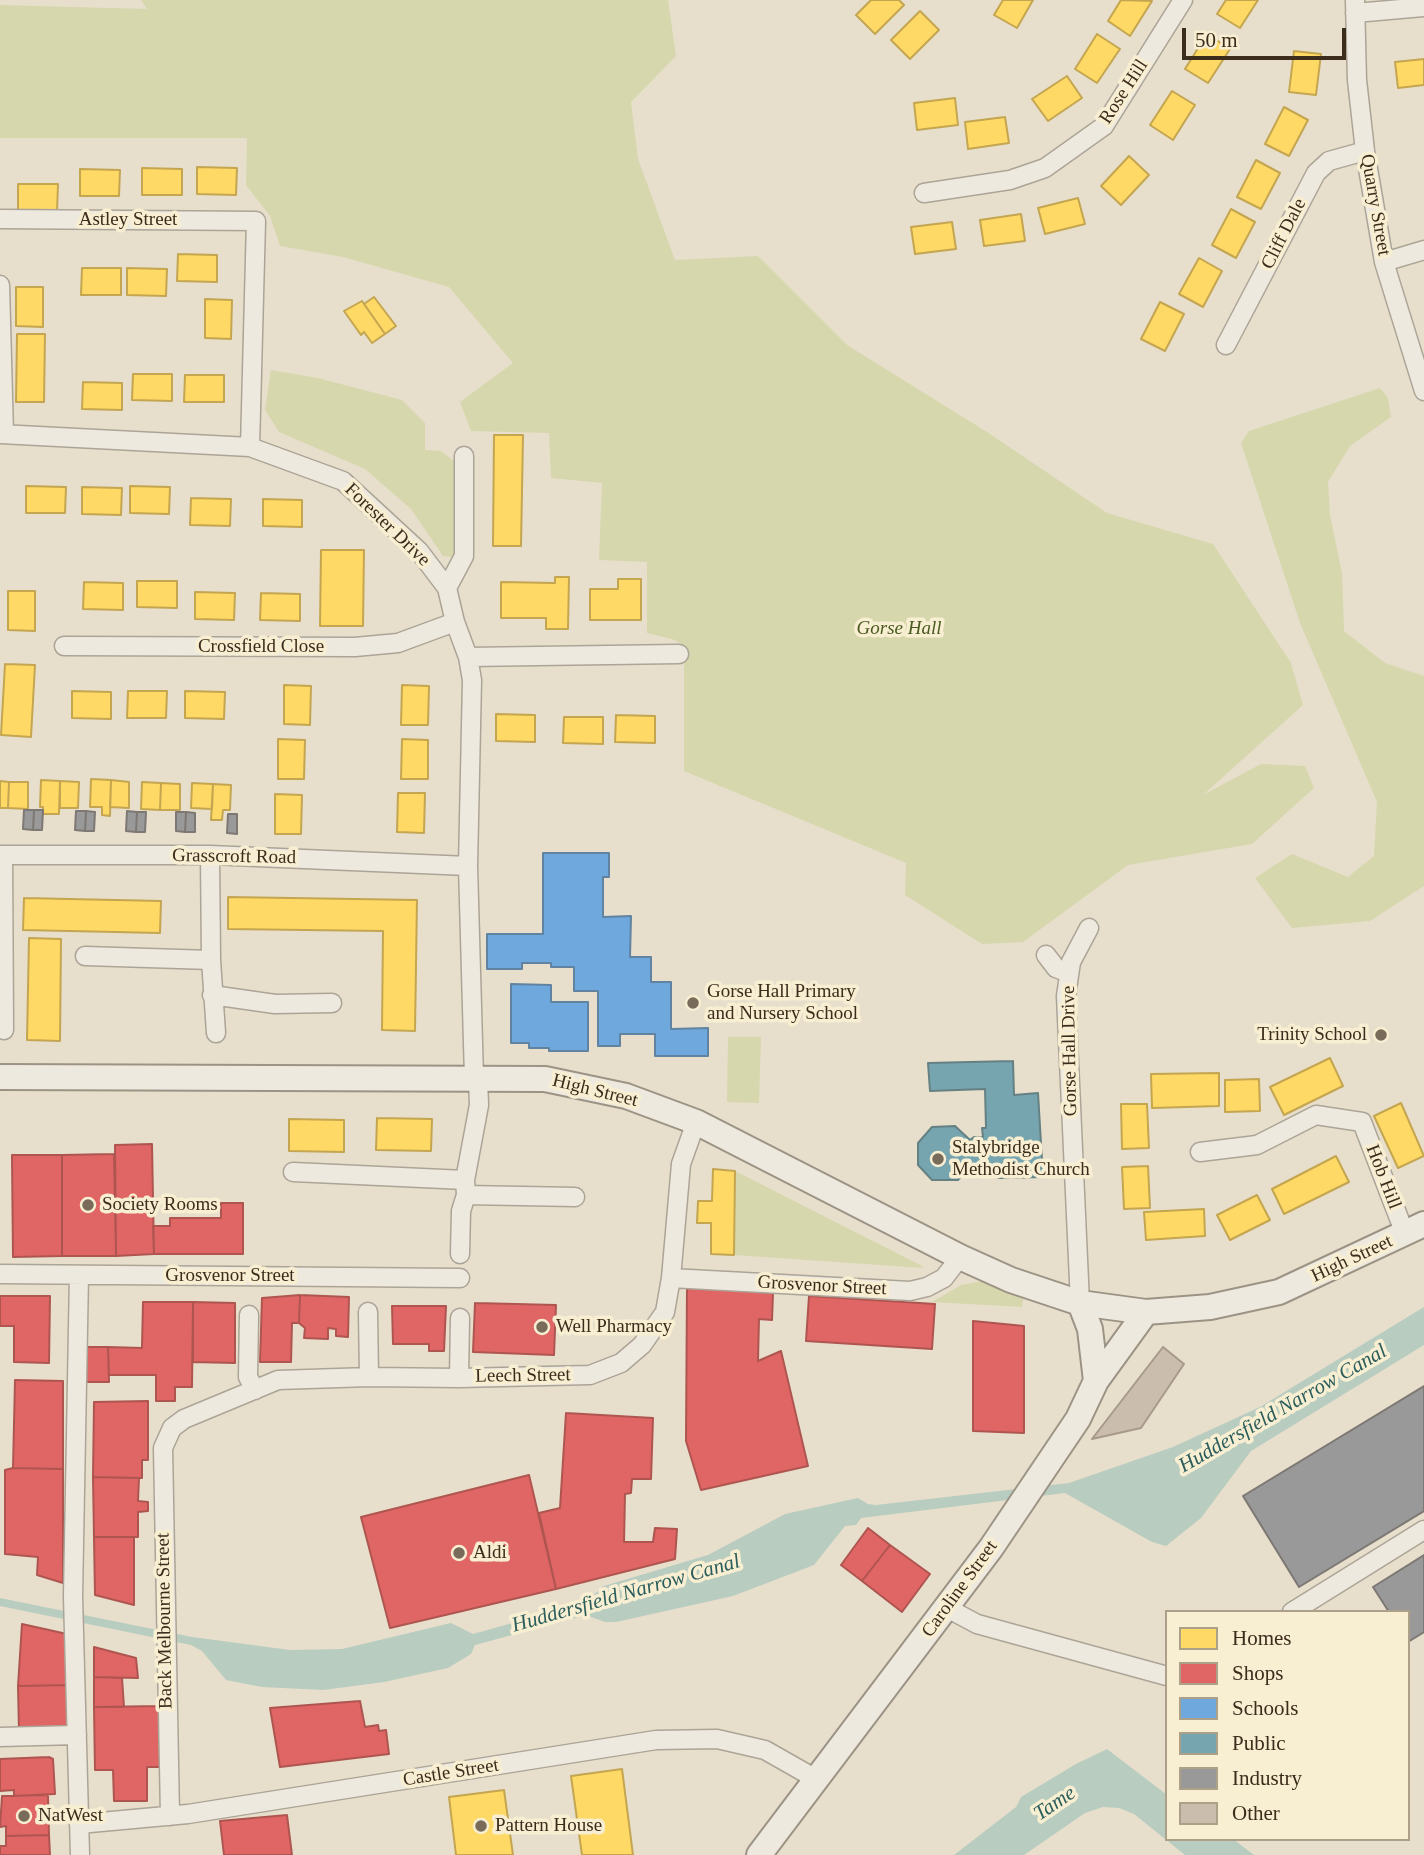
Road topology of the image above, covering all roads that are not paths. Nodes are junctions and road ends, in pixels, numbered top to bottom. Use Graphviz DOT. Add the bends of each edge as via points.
graph roads {
  1 [pos="1183,0"];
  2 [pos="1355,6"];
  3 [pos="1424,7"];
  4 [pos="1365,151"];
  5 [pos="924,194"];
  6 [pos="0,219"];
  7 [pos="1424,250"];
  8 [pos="1384,262"];
  9 [pos="0,285"];
  10 [pos="1226,345"];
  11 [pos="1424,391"];
  12 [pos="2,434"];
  13 [pos="250,447"];
  14 [pos="464,456"];
  15 [pos="447,588"];
  16 [pos="455,622"];
  17 [pos="64,646"];
  18 [pos="679,654"];
  19 [pos="468,657"];
  20 [pos="1,855"];
  21 [pos="211,855"];
  22 [pos="468,866"];
  23 [pos="1088,928"];
  24 [pos="1046,955"];
  25 [pos="85,956"];
  26 [pos="211,960"];
  27 [pos="1069,973"];
  28 [pos="212,995"];
  29 [pos="332,1003"];
  30 [pos="4,1030"];
  31 [pos="215,1033"];
  32 [pos="0,1076"];
  33 [pos="476,1078"];
  34 [pos="696,1122"];
  35 [pos="1200,1152"];
  36 [pos="293,1172"];
  37 [pos="465,1187"];
  38 [pos="575,1196"];
  39 [pos="1415,1229"];
  40 [pos="460,1254"];
  41 [pos="960,1257"];
  42 [pos="0,1274"];
  43 [pos="79,1275"];
  44 [pos="460,1278"];
  45 [pos="671,1278"];
  46 [pos="1080,1303"];
  47 [pos="368,1312"];
  48 [pos="1146,1312"];
  49 [pos="249,1315"];
  50 [pos="460,1318"];
  51 [pos="369,1377"];
  52 [pos="459,1378"];
  53 [pos="1096,1381"];
  54 [pos="255,1390"];
  55 [pos="172,1428"];
  56 [pos="1424,1530"];
  57 [pos="947,1608"];
  58 [pos="1295,1610"];
  59 [pos="1165,1675"];
  60 [pos="77,1735"];
  61 [pos="0,1737"];
  62 [pos="816,1779"];
  63 [pos="170,1816"];
  64 [pos="79,1824"];
  65 [pos="80,1855"];
  66 [pos="759,1855"];
  1 -- 5 [label="street, Rose Hill" via="1104,126 1045,168 1010,180"];
  2 -- 3 [label="street"];
  2 -- 4 [label="street, Quarry Street"];
  4 -- 8 [label="street, Quarry Street"];
  4 -- 10 [label="street, Cliff Dale" via="1329,161 1316,173"];
  6 -- 13 [label="street, Astley Street" via="256,221"];
  7 -- 8 [label="street"];
  8 -- 11 [label="street, Quarry Street"];
  9 -- 12 [label="street"];
  12 -- 13 [label="street, Forester Drive"];
  13 -- 15 [label="street, Forester Drive" via="343,481 419,551"];
  14 -- 15 [label="street" via="464,556"];
  15 -- 16 [label="street, Forester Drive"];
  16 -- 17 [label="street, Crossfield Close" via="398,643 355,647"];
  16 -- 19 [label="street, Forester Drive"];
  18 -- 19 [label="street"];
  19 -- 22 [label="street, Forester Drive" via="472,680"];
  20 -- 21 [label="street, Grasscroft Road"];
  20 -- 30 [label="street"];
  21 -- 22 [label="street, Grasscroft Road"];
  21 -- 26 [label="street"];
  22 -- 33 [label="street, Forester Drive"];
  23 -- 27 [label="street, Gorse Hall Drive"];
  24 -- 27 [label="street" via="1056,968"];
  25 -- 26 [label="street"];
  26 -- 28 [label="street"];
  27 -- 46 [label="street, Gorse Hall Drive" via="1066,996"];
  28 -- 29 [label="street" via="275,1004"];
  28 -- 31 [label="street"];
  32 -- 33 [label="main road, High Street"];
  33 -- 34 [label="main road, High Street" via="545,1079 626,1096"];
  33 -- 37 [label="street, Forester Drive" via="479,1105"];
  34 -- 41 [label="main road, High Street"];
  34 -- 45 [label="street, Leech Street" via="681,1164"];
  35 -- 39 [label="street, Hob Hill" via="1257,1145 1316,1115 1362,1122"];
  36 -- 37 [label="street"];
  37 -- 38 [label="street"];
  37 -- 40 [label="street, Forester Drive"];
  39 -- 48 [label="main road, High Street" via="1279,1292 1210,1307"];
  41 -- 45 [label="street, Grosvenor Street" via="944,1278 910,1291"];
  41 -- 46 [label="main road, High Street"];
  42 -- 43 [label="street, Grosvenor Street"];
  43 -- 44 [label="street, Grosvenor Street"];
  43 -- 60 [label="street" via="74,1596"];
  45 -- 52 [label="street, Leech Street" via="665,1312 642,1345 621,1363 590,1375"];
  46 -- 48 [label="main road, High Street"];
  46 -- 53 [label="main road" via="1090,1329"];
  47 -- 51 [label="street"];
  48 -- 53 [label="main road, Caroline Street"];
  49 -- 54 [label="street" via="248,1377"];
  50 -- 52 [label="street"];
  51 -- 52 [label="street, Leech Street"];
  51 -- 54 [label="street, Leech Street" via="278,1380"];
  53 -- 57 [label="main road, Caroline Street" via="1078,1419"];
  54 -- 55 [label="street, Leech Street"];
  55 -- 63 [label="street, Back Melbourne Street" via="163,1448"];
  56 -- 58 [label="street"];
  57 -- 59 [label="street" via="977,1624"];
  57 -- 62 [label="main road, Caroline Street"];
  60 -- 61 [label="street"];
  60 -- 64 [label="street"];
  62 -- 63 [label="street, Castle Street" via="765,1750 717,1739 656,1740"];
  62 -- 66 [label="main road, Caroline Street"];
  63 -- 64 [label="street, Castle Street"];
  64 -- 65 [label="street"];
}
